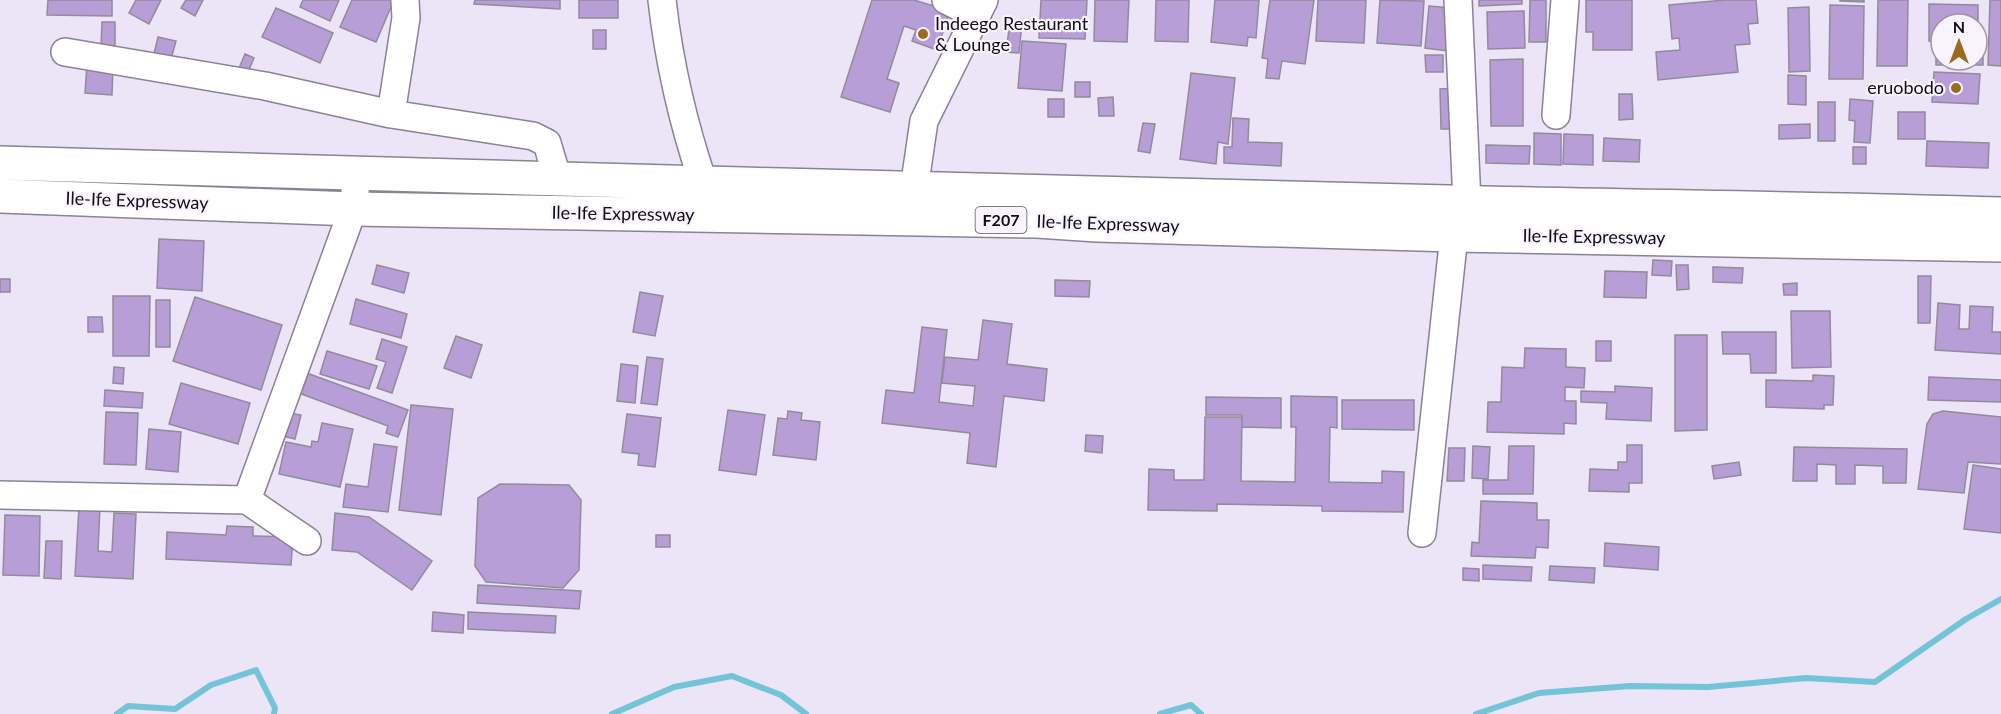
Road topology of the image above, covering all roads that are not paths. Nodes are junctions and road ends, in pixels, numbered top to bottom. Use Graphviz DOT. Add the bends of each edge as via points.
graph roads {
  1 [pos="405,0"];
  2 [pos="662,0"];
  3 [pos="946,0"];
  4 [pos="1458,0"];
  5 [pos="1565,0"];
  6 [pos="980,7"];
  7 [pos="65,52"];
  8 [pos="391,114"];
  9 [pos="1556,115"];
  10 [pos="0,163"];
  11 [pos="357,174"];
  12 [pos="558,180"];
  13 [pos="703,182"];
  14 [pos="914,189"];
  15 [pos="0,196"];
  16 [pos="1467,202"];
  17 [pos="353,209"];
  18 [pos="1096,209"];
  19 [pos="2001,214"];
  20 [pos="1454,235"];
  21 [pos="2001,244"];
  22 [pos="0,495"];
  23 [pos="248,500"];
  24 [pos="1422,533"];
  25 [pos="307,541"];
  1 -- 8 [label="street" via="406,18"];
  2 -- 13 [label="street" via="687,135"];
  3 -- 6 [label="street"];
  4 -- 16 [label="street"];
  5 -- 9 [label="street"];
  6 -- 14 [label="street" via="924,121"];
  7 -- 8 [label="street" via="265,86"];
  8 -- 12 [label="street" via="533,136 547,143"];
  10 -- 11 [label="main road, Ile-Ife Expressway / F207"];
  11 -- 12 [label="main road, Ile-Ife Expressway / F207"];
  11 -- 17 [label="street"];
  12 -- 13 [label="main road, Ile-Ife Expressway / F207"];
  13 -- 14 [label="main road, Ile-Ife Expressway / F207"];
  14 -- 18 [label="main road, Ile-Ife Expressway / F207"];
  15 -- 17 [label="main road, Ile-Ife Expressway / F207"];
  16 -- 18 [label="main road, Ile-Ife Expressway / F207"];
  16 -- 19 [label="main road, Ile-Ife Expressway / F207"];
  17 -- 18 [label="main road, Ile-Ife Expressway / F207" via="1037,221"];
  17 -- 23 [label="street"];
  18 -- 20 [label="main road, Ile-Ife Expressway / F207"];
  20 -- 21 [label="main road, Ile-Ife Expressway / F207"];
  20 -- 24 [label="street"];
  22 -- 23 [label="street"];
  23 -- 25 [label="street"];
}
